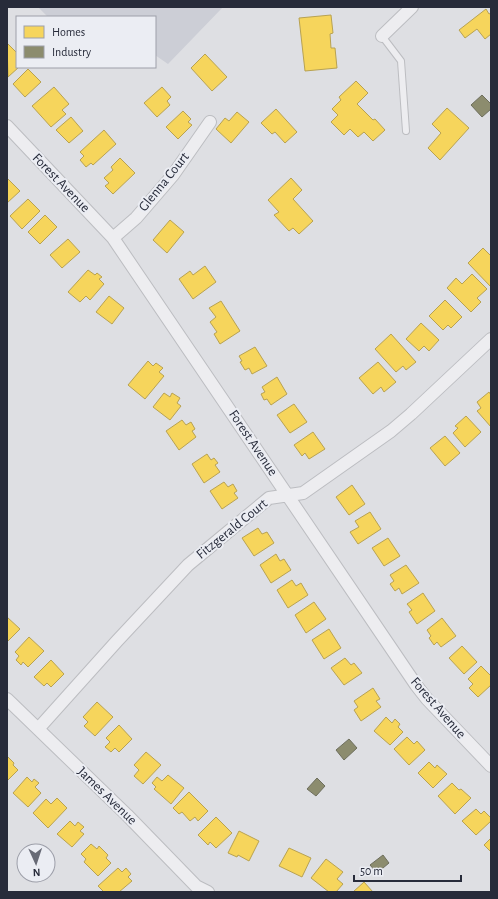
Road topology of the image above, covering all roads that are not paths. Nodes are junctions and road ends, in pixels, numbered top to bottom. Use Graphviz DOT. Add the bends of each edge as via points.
graph roads {
  1 [pos="412,7"];
  2 [pos="382,36"];
  3 [pos="210,122"];
  4 [pos="7,126"];
  5 [pos="406,131"];
  6 [pos="113,238"];
  7 [pos="491,339"];
  8 [pos="288,495"];
  9 [pos="7,699"];
  10 [pos="38,729"];
  11 [pos="491,766"];
  12 [pos="208,892"];
  1 -- 2 [label="street"];
  2 -- 5 [label="lane" via="401,62"];
  3 -- 6 [label="street, Glenna Court" via="173,175 136,218"];
  4 -- 6 [label="street, Forest Avenue"];
  6 -- 8 [label="street, Forest Avenue"];
  7 -- 8 [label="street, Fitzgerald Court" via="391,431 303,493"];
  8 -- 10 [label="street, Fitzgerald Court" via="269,498 188,565"];
  8 -- 11 [label="street, Forest Avenue" via="416,685"];
  9 -- 10 [label="street, James Avenue"];
  10 -- 12 [label="street, James Avenue" via="196,886"];
}
